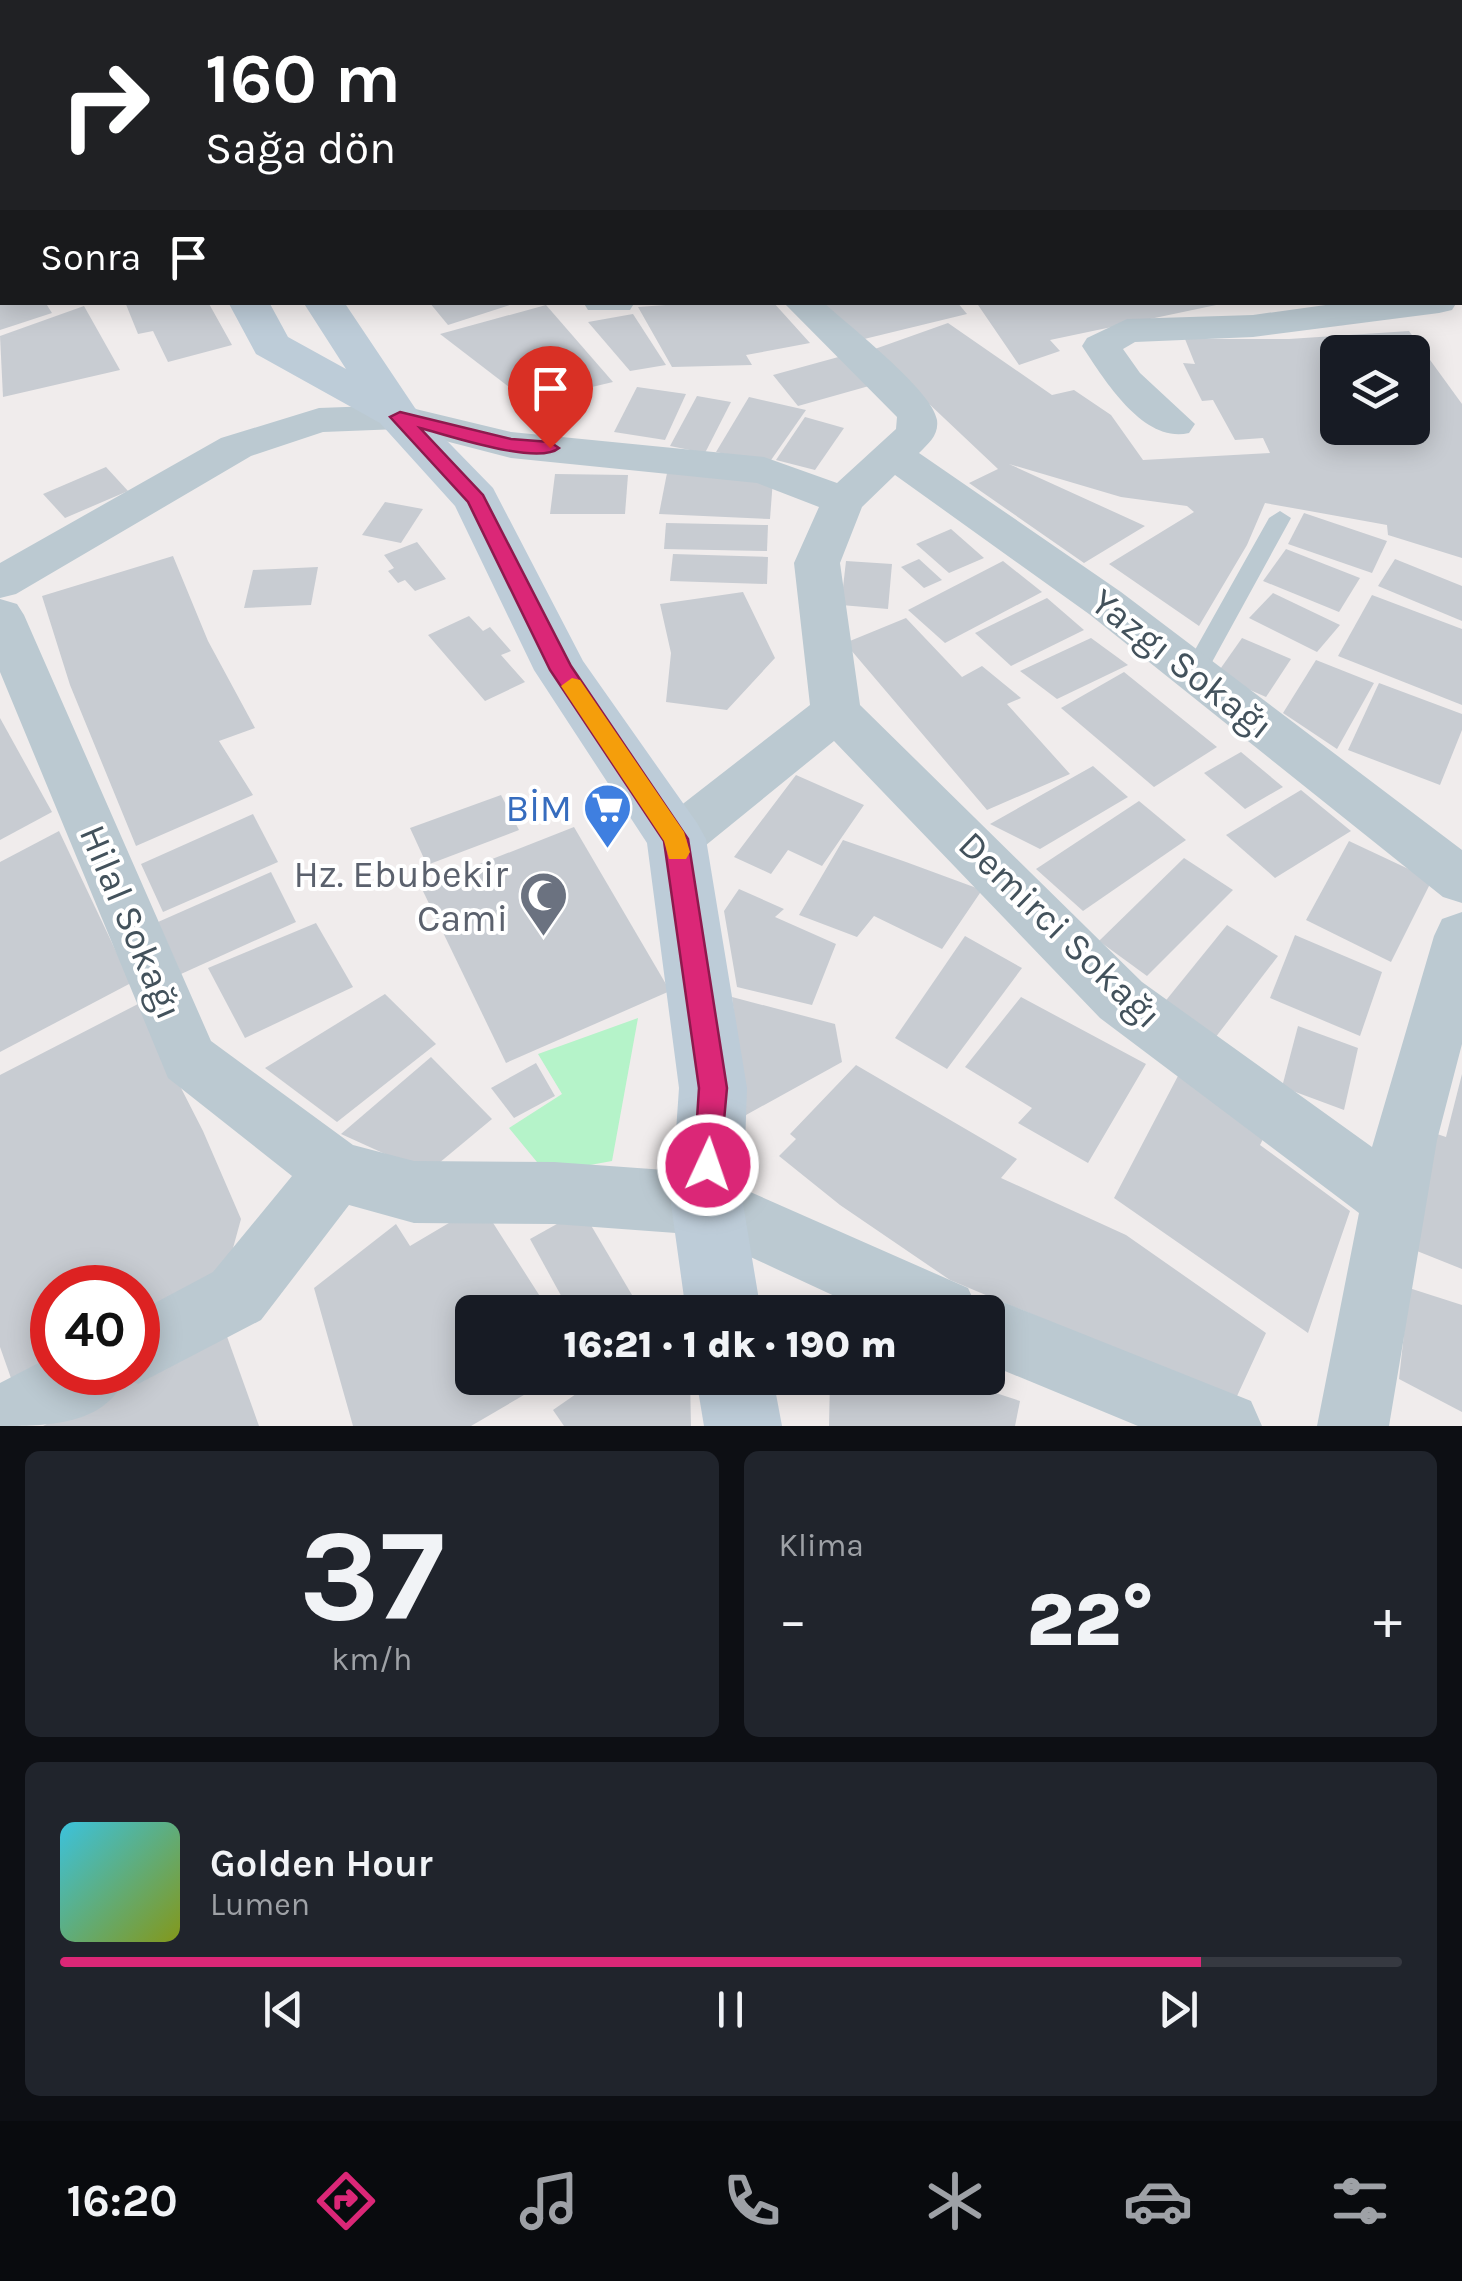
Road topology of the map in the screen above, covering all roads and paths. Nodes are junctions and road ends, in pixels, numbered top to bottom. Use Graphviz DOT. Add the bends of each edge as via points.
graph roads {
  1 [pos="250,305"];
  2 [pos="325,305"];
  3 [pos="804,305"];
  4 [pos="1416,305"];
  5 [pos="400,417"];
  6 [pos="1174,424"];
  7 [pos="896,456"];
  8 [pos="842,501"];
  9 [pos="1280,518"];
  10 [pos="0,583"];
  11 [pos="0,616"];
  12 [pos="1194,673"];
  13 [pos="836,712"];
  14 [pos="676,839"];
  15 [pos="1462,881"];
  16 [pos="1462,936"];
  17 [pos="1448,1040"];
  18 [pos="336,1171"];
  19 [pos="1394,1201"];
  20 [pos="706,1204"];
  21 [pos="721,1295"];
  22 [pos="907,1295"];
  23 [pos="160,1337"];
  24 [pos="1005,1337"];
  25 [pos="50,1395"];
  26 [pos="738,1395"];
  27 [pos="0,1422"];
  28 [pos="1358,1424"];
  29 [pos="743,1426"];
  30 [pos="1226,1426"];
  1 -- 5 [label="street" via="271,345"];
  2 -- 5 [label="street"];
  3 -- 7 [label="street" via="909,404 916,433"];
  4 -- 6 [label="street" via="1253,326 1128,331 1101,346 1126,381"];
  5 -- 8 [label="street" via="511,445 764,470"];
  5 -- 10 [label="street" via="319,420 236,447"];
  5 -- 14 [label="street" via="476,499 562,670"];
  7 -- 8 [label="street"];
  7 -- 12 [label="street, Yazgı Sokağı"];
  8 -- 13 [label="street" via="817,563"];
  9 -- 12 [label="lane"];
  11 -- 18 [label="street, Hilal Sokağı" via="189,1059"];
  12 -- 15 [label="street, Yazgı Sokağı"];
  13 -- 14 [label="street"];
  13 -- 19 [label="street, Demirci Sokağı" via="1121,1000"];
  14 -- 20 [label="street" via="713,1088"];
  16 -- 17 [label="street"];
  17 -- 19 [label="street" via="1405,1140"];
  18 -- 20 [label="street" via="414,1192"];
  18 -- 23 [label="street" via="237,1296"];
  19 -- 28 [label="street"];
  20 -- 21 [label="street"];
  20 -- 22 [label="street"];
  24 -- 30 [label="street"];
  25 -- 27 [label="street"];
  26 -- 29 [label="street"];
}
